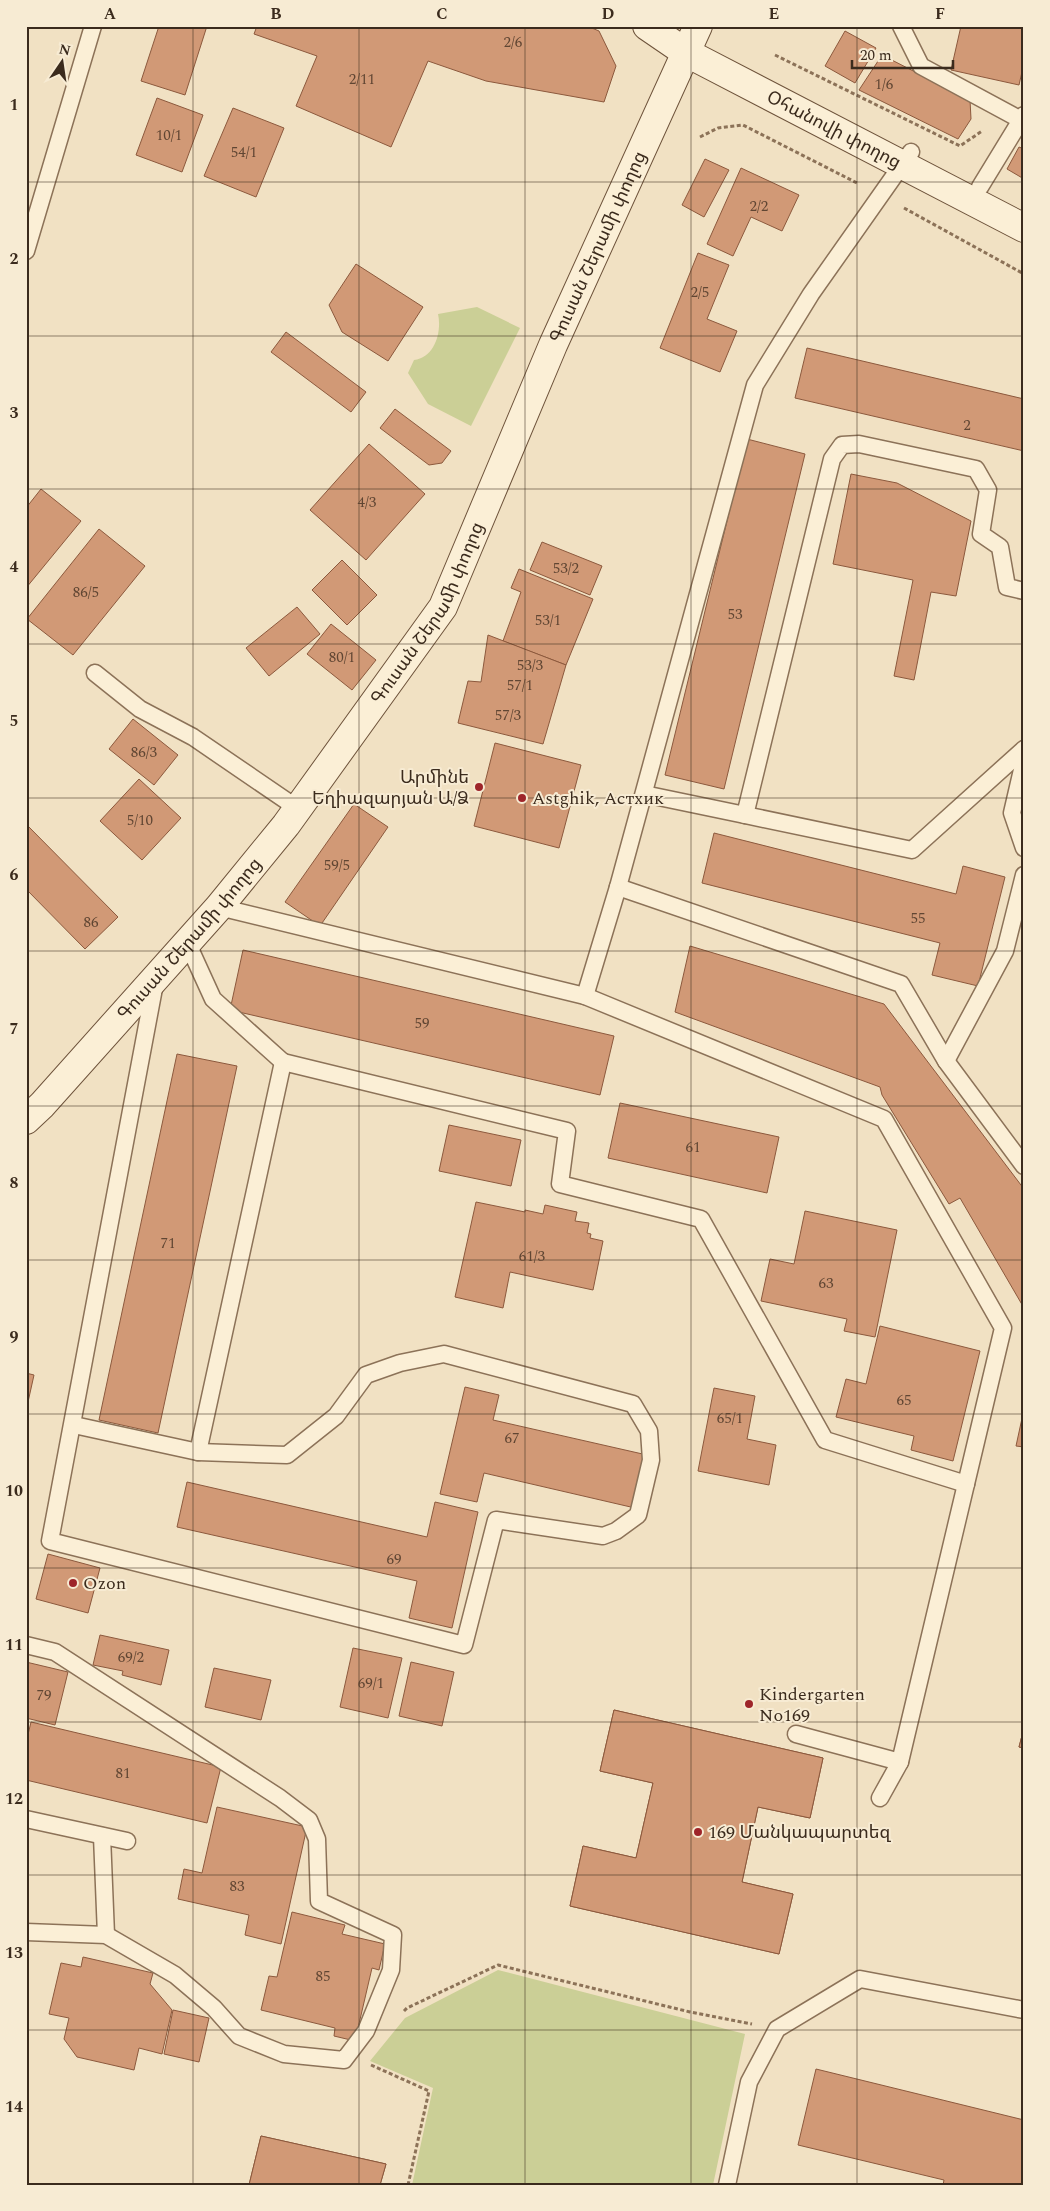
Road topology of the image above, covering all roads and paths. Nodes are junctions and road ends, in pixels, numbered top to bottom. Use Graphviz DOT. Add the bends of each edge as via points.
graph roads {
  1 [pos="93,26"];
  2 [pos="647,26"];
  3 [pos="659,26"];
  4 [pos="901,26"];
  5 [pos="692,39"];
  6 [pos="775,55"];
  7 [pos="1019,123"];
  8 [pos="743,125"];
  9 [pos="700,137"];
  10 [pos="907,158"];
  11 [pos="980,187"];
  12 [pos="1024,210"];
  13 [pos="1024,228"];
  14 [pos="26,252"];
  15 [pos="1024,591"];
  16 [pos="95,673"];
  17 [pos="1024,749"];
  18 [pos="1024,762"];
  19 [pos="644,794"];
  20 [pos="297,808"];
  21 [pos="745,815"];
  22 [pos="1024,848"];
  23 [pos="1024,875"];
  24 [pos="618,887"];
  25 [pos="219,907"];
  26 [pos="187,942"];
  27 [pos="156,976"];
  28 [pos="585,996"];
  29 [pos="946,1060"];
  30 [pos="283,1062"];
  31 [pos="26,1120"];
  32 [pos="1024,1166"];
  33 [pos="74,1425"];
  34 [pos="198,1452"];
  35 [pos="966,1484"];
  36 [pos="26,1645"];
  37 [pos="796,1734"];
  38 [pos="900,1762"];
  39 [pos="880,1798"];
  40 [pos="26,1819"];
  41 [pos="102,1836"];
  42 [pos="127,1841"];
  43 [pos="26,1932"];
  44 [pos="106,1935"];
  45 [pos="406,2008"];
  46 [pos="1024,2010"];
  47 [pos="777,2030"];
  48 [pos="363,2062"];
  49 [pos="408,2185"];
  50 [pos="727,2185"];
  1 -- 14 [label="lane"];
  2 -- 5 [label="main road, Օհանովի փողոց"];
  3 -- 5 [label="main road, Օհանովի փողոց"];
  4 -- 7 [label="lane" via="921,66"];
  5 -- 10 [label="main road, Օհանովի փողոց"];
  5 -- 20 [label="main road, Գուսան Շերամի փողոց" via="555,340 442,607"];
  6 -- 7 [label="path" via="960,146 994,123"];
  7 -- 11 [label="lane"];
  8 -- 9 [label="path" via="718,128"];
  10 -- 11 [label="main road, Օհանովի փողոց"];
  10 -- 13 [label="main road, Օհանովի փողոց"];
  10 -- 19 [label="lane" via="811,294 755,386"];
  11 -- 12 [label="main road, Օհանովի փողոց"];
  15 -- 21 [label="lane" via="1007,588 1000,547 981,534 988,490 976,469 859,444 842,445 832,459"];
  16 -- 20 [label="lane" via="140,708 193,737"];
  17 -- 21 [label="lane" via="912,850"];
  18 -- 22 [label="lane" via="1012,813"];
  19 -- 21 [label="lane"];
  19 -- 24 [label="lane"];
  20 -- 25 [label="main road, Գուսան Շերամի փողոց"];
  23 -- 29 [label="lane" via="1005,951"];
  24 -- 28 [label="lane"];
  24 -- 29 [label="lane" via="901,984"];
  25 -- 26 [label="main road, Գուսան Շերամի փողոց"];
  25 -- 28 [label="lane"];
  26 -- 27 [label="main road, Գուսան Շերամի փողոց"];
  26 -- 30 [label="lane" via="213,999"];
  27 -- 31 [label="main road, Գուսան Շերամի փողոց"];
  27 -- 33 [label="lane"];
  28 -- 35 [label="lane" via="884,1119 1003,1328"];
  29 -- 32 [label="lane"];
  30 -- 34 [label="lane"];
  30 -- 35 [label="lane" via="567,1130 560,1184 701,1219 825,1440"];
  33 -- 34 [label="lane"];
  33 -- 34 [label="lane" via="50,1540 464,1645 496,1520 603,1536 616,1531 638,1515 651,1460 649,1431 633,1404 444,1354 400,1363 366,1375 336,1416 287,1455"];
  35 -- 38 [label="lane"];
  36 -- 44 [label="lane" via="55,1652 309,1820 317,1840 319,1901 393,1934 391,1970 366,2030 344,2060 284,2054 239,2036 214,2008 175,1975"];
  37 -- 38 [label="lane"];
  38 -- 39 [label="lane"];
  40 -- 41 [label="lane"];
  41 -- 42 [label="lane"];
  41 -- 44 [label="lane"];
  43 -- 44 [label="lane"];
  45 -- 47 [label="path" via="498,1964 690,2012"];
  46 -- 47 [label="lane" via="860,1979"];
  47 -- 50 [label="lane" via="749,2082"];
  48 -- 49 [label="path" via="429,2090"];
}
